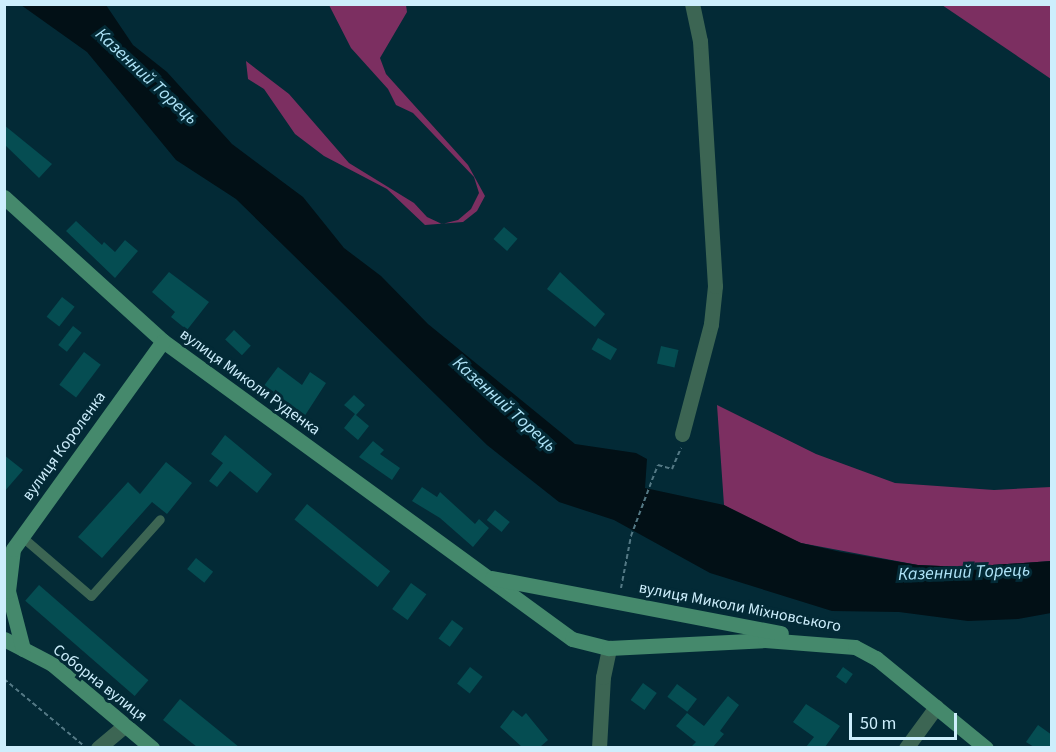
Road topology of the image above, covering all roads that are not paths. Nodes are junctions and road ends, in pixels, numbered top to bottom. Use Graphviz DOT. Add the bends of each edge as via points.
graph roads {
  1 [pos="692,4"];
  2 [pos="4,197"];
  3 [pos="163,341"];
  4 [pos="682,434"];
  5 [pos="160,519"];
  6 [pos="21,536"];
  7 [pos="488,578"];
  8 [pos="619,603"];
  9 [pos="4,639"];
  10 [pos="855,647"];
  11 [pos="609,648"];
  12 [pos="23,649"];
  13 [pos="936,707"];
  14 [pos="125,725"];
  15 [pos="98,747"];
  16 [pos="152,747"];
  17 [pos="599,747"];
  18 [pos="906,747"];
  19 [pos="986,747"];
  1 -- 4 [label="street" via="700,41 715,286 711,324"];
  2 -- 3 [label="street, вулиця Миколи Руденка"];
  3 -- 6 [label="street, вулиця Короленка"];
  3 -- 7 [label="street, вулиця Миколи Руденка"];
  5 -- 6 [label="lane" via="91,596"];
  6 -- 12 [label="street, вулиця Короленка" via="13,549 8,591"];
  7 -- 8 [label="street, вулиця Миколи Руденка"];
  7 -- 11 [label="street, вулиця Миколи Руденка" via="572,639"];
  8 -- 10 [label="street, вулиця Миколи Міхновського"];
  9 -- 12 [label="street, Соборна вулиця"];
  10 -- 11 [label="street, вулиця Миколи Міхновського" via="765,640"];
  10 -- 13 [label="street, вулиця Миколи Міхновського" via="876,658"];
  11 -- 17 [label="street" via="602,686"];
  12 -- 14 [label="street, Соборна вулиця" via="52,664"];
  13 -- 18 [label="street"];
  13 -- 19 [label="street, вулиця Миколи Міхновського"];
  14 -- 15 [label="street"];
  14 -- 16 [label="street, Соборна вулиця"];
}
